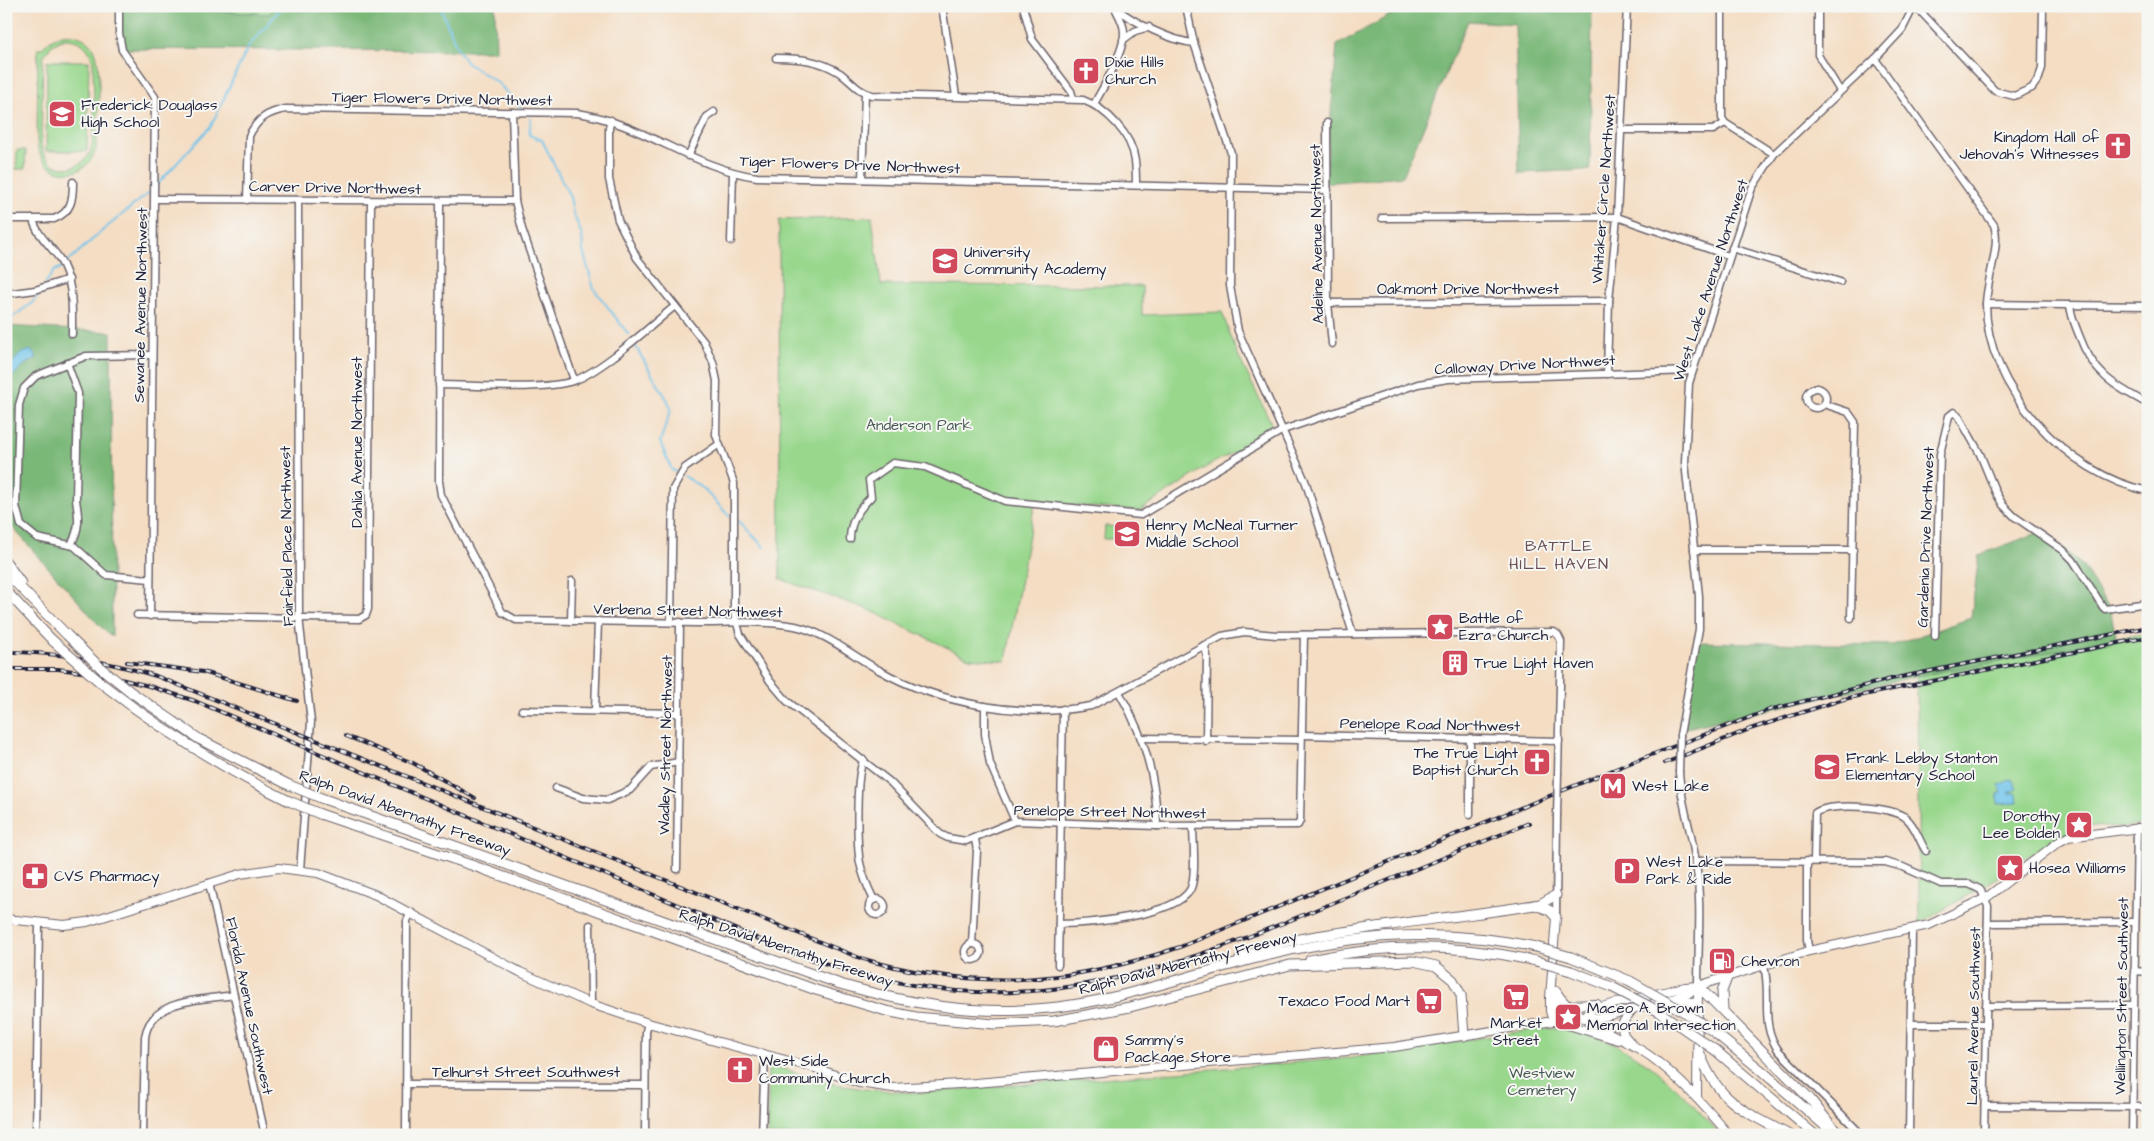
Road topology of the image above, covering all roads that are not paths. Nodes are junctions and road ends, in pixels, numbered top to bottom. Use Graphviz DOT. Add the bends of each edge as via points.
graph roads {
  1 [pos="119,6"];
  2 [pos="942,6"];
  3 [pos="1022,6"];
  4 [pos="1114,6"];
  5 [pos="1186,6"];
  6 [pos="1627,6"];
  7 [pos="1722,6"];
  8 [pos="1818,6"];
  9 [pos="2043,6"];
  10 [pos="1914,7"];
  11 [pos="1149,27"];
  12 [pos="1123,40"];
  13 [pos="1194,43"];
  14 [pos="776,58"];
  15 [pos="1875,59"];
  16 [pos="1840,91"];
  17 [pos="865,93"];
  18 [pos="956,96"];
  19 [pos="1072,98"];
  20 [pos="1094,104"];
  21 [pos="512,112"];
  22 [pos="714,112"];
  23 [pos="611,120"];
  24 [pos="1725,123"];
  25 [pos="1327,124"];
  26 [pos="1621,130"];
  27 [pos="1774,154"];
  28 [pos="688,156"];
  29 [pos="734,174"];
  30 [pos="862,179"];
  31 [pos="74,182"];
  32 [pos="1136,185"];
  33 [pos="1230,188"];
  34 [pos="1328,190"];
  35 [pos="155,199"];
  36 [pos="247,200"];
  37 [pos="298,200"];
  38 [pos="371,201"];
  39 [pos="515,201"];
  40 [pos="440,202"];
  41 [pos="1617,217"];
  42 [pos="1382,218"];
  43 [pos="6,219"];
  44 [pos="33,219"];
  45 [pos="731,241"];
  46 [pos="1732,248"];
  47 [pos="1729,256"];
  48 [pos="69,279"];
  49 [pos="1840,282"];
  50 [pos="6,294"];
  51 [pos="1609,301"];
  52 [pos="1328,302"];
  53 [pos="1986,304"];
  54 [pos="2070,305"];
  55 [pos="675,306"];
  56 [pos="2148,306"];
  57 [pos="72,334"];
  58 [pos="1332,344"];
  59 [pos="152,355"];
  60 [pos="67,363"];
  61 [pos="1692,371"];
  62 [pos="1607,374"];
  63 [pos="574,380"];
  64 [pos="439,385"];
  65 [pos="1824,404"];
  66 [pos="2148,404"];
  67 [pos="1283,430"];
  68 [pos="718,445"];
  69 [pos="2148,491"];
  70 [pos="850,539"];
  71 [pos="71,545"];
  72 [pos="1694,550"];
  73 [pos="1852,550"];
  74 [pos="6,562"];
  75 [pos="6,573"];
  76 [pos="150,579"];
  77 [pos="572,581"];
  78 [pos="6,591"];
  79 [pos="27,594"];
  80 [pos="2148,603"];
  81 [pos="136,616"];
  82 [pos="150,616"];
  83 [pos="299,617"];
  84 [pos="1851,618"];
  85 [pos="572,621"];
  86 [pos="598,622"];
  87 [pos="671,622"];
  88 [pos="680,622"];
  89 [pos="735,623"];
  90 [pos="1353,634"];
  91 [pos="1304,635"];
  92 [pos="1935,636"];
  93 [pos="1204,645"];
  94 [pos="1119,692"];
  95 [pos="984,706"];
  96 [pos="1063,709"];
  97 [pos="522,710"];
  98 [pos="595,712"];
  99 [pos="679,713"];
  100 [pos="1301,737"];
  101 [pos="1141,738"];
  102 [pos="1470,738"];
  103 [pos="1206,740"];
  104 [pos="1559,740"];
  105 [pos="864,760"];
  106 [pos="678,762"];
  107 [pos="556,788"];
  108 [pos="1470,815"];
  109 [pos="1014,822"];
  110 [pos="1062,823"];
  111 [pos="1158,826"];
  112 [pos="1193,826"];
  113 [pos="2137,827"];
  114 [pos="2148,827"];
  115 [pos="975,839"];
  116 [pos="1926,851"];
  117 [pos="1696,860"];
  118 [pos="1810,861"];
  119 [pos="677,868"];
  120 [pos="300,870"];
  121 [pos="209,883"];
  122 [pos="1556,895"];
  123 [pos="1986,898"];
  124 [pos="874,900"];
  125 [pos="1535,905"];
  126 [pos="411,912"];
  127 [pos="1556,917"];
  128 [pos="6,919"];
  129 [pos="2135,922"];
  130 [pos="1988,923"];
  131 [pos="39,924"];
  132 [pos="1059,924"];
  133 [pos="590,925"];
  134 [pos="1912,930"];
  135 [pos="972,944"];
  136 [pos="1809,951"];
  137 [pos="1232,964"];
  138 [pos="1058,965"];
  139 [pos="1290,965"];
  140 [pos="1764,966"];
  141 [pos="2134,971"];
  142 [pos="2148,972"];
  143 [pos="1553,978"];
  144 [pos="1727,978"];
  145 [pos="1698,986"];
  146 [pos="1556,991"];
  147 [pos="234,995"];
  148 [pos="1675,998"];
  149 [pos="592,1004"];
  150 [pos="1566,1005"];
  151 [pos="2133,1005"];
  152 [pos="1986,1006"];
  153 [pos="1632,1010"];
  154 [pos="1723,1010"];
  155 [pos="1698,1013"];
  156 [pos="1585,1016"];
  157 [pos="1553,1021"];
  158 [pos="648,1023"];
  159 [pos="1912,1024"];
  160 [pos="1986,1024"];
  161 [pos="1464,1036"];
  162 [pos="1631,1044"];
  163 [pos="1698,1048"];
  164 [pos="765,1054"];
  165 [pos="406,1084"];
  166 [pos="645,1085"];
  167 [pos="1697,1098"];
  168 [pos="1985,1106"];
  169 [pos="2132,1107"];
  170 [pos="2148,1108"];
  171 [pos="36,1135"];
  172 [pos="144,1135"];
  173 [pos="265,1135"];
  174 [pos="406,1135"];
  175 [pos="645,1135"];
  176 [pos="762,1135"];
  177 [pos="1729,1135"];
  178 [pos="1790,1135"];
  179 [pos="1814,1135"];
  180 [pos="1837,1135"];
  181 [pos="1862,1135"];
  182 [pos="1910,1135"];
  183 [pos="1984,1135"];
  184 [pos="2132,1135"];
  1 -- 35 [label="street, Sewanee Avenue Northwest" via="118,33 122,50 155,97"];
  2 -- 18 [label="street"];
  3 -- 19 [label="street" via="1032,39 1071,91"];
  4 -- 11 [label="street" via="1127,17"];
  4 -- 12 [label="street" via="1123,24"];
  5 -- 13 [label="street"];
  6 -- 26 [label="street, Whitaker Circle Northwest"];
  7 -- 24 [label="street" via="1721,112"];
  8 -- 16 [label="street" via="1818,55"];
  9 -- 10 [label="street" via="2039,78 2024,94 2014,96 1995,91"];
  10 -- 15 [label="street, West Lake Avenue Northwest" via="1902,30"];
  11 -- 12 [label="street" via="1135,31"];
  11 -- 13 [label="street"];
  12 -- 20 [label="street" via="1104,88"];
  13 -- 33 [label="street" via="1228,140"];
  14 -- 17 [label="street" via="823,64"];
  15 -- 16 [label="street, West Lake Avenue Northwest"];
  15 -- 53 [label="street" via="1994,224 1997,240"];
  16 -- 27 [label="street, West Lake Avenue Northwest"];
  17 -- 18 [label="street"];
  17 -- 30 [label="street"];
  18 -- 19 [label="street"];
  19 -- 20 [label="street"];
  20 -- 32 [label="street" via="1129,142 1135,161"];
  21 -- 23 [label="street, Tiger Flowers Drive Northwest" via="577,113"];
  21 -- 36 [label="street, Tiger Flowers Drive Northwest" via="274,111 259,120 249,136"];
  21 -- 39 [label="street"];
  22 -- 28 [label="street" via="707,117"];
  23 -- 28 [label="street, Tiger Flowers Drive Northwest"];
  23 -- 55 [label="street" via="608,128 609,179 618,220 637,258"];
  24 -- 26 [label="street" via="1713,130"];
  24 -- 27 [label="street"];
  25 -- 34 [label="street, Adeline Avenue Northwest"];
  26 -- 41 [label="street, Whitaker Circle Northwest"];
  27 -- 46 [label="street, West Lake Avenue Northwest" via="1752,188"];
  28 -- 29 [label="street, Tiger Flowers Drive Northwest"];
  29 -- 30 [label="street, Tiger Flowers Drive Northwest"];
  29 -- 45 [label="street"];
  30 -- 32 [label="street, Tiger Flowers Drive Northwest"];
  31 -- 44 [label="street" via="73,200 66,212 54,218"];
  32 -- 33 [label="street, Tiger Flowers Drive Northwest"];
  33 -- 34 [label="street, Tiger Flowers Drive Northwest"];
  33 -- 67 [label="street" via="1230,286 1234,316 1243,346"];
  34 -- 52 [label="street, Adeline Avenue Northwest"];
  35 -- 36 [label="street, Carver Drive Northwest"];
  35 -- 59 [label="street, Sewanee Avenue Northwest"];
  36 -- 37 [label="street, Carver Drive Northwest"];
  37 -- 38 [label="street, Carver Drive Northwest"];
  37 -- 83 [label="street, Fairfield Place Northwest"];
  38 -- 40 [label="street, Carver Drive Northwest"];
  38 -- 83 [label="street, Dahlia Avenue Northwest" via="368,609 366,616 359,620"];
  39 -- 40 [label="street, Carver Drive Northwest"];
  39 -- 63 [label="street"];
  40 -- 64 [label="street, Verbena Street Northwest"];
  41 -- 42 [label="street"];
  41 -- 47 [label="street"];
  41 -- 51 [label="street, Whitaker Circle Northwest"];
  43 -- 44 [label="street"];
  44 -- 48 [label="street" via="35,228 59,259"];
  46 -- 47 [label="street, West Lake Avenue Northwest"];
  46 -- 49 [label="street"];
  47 -- 61 [label="street, West Lake Avenue Northwest"];
  48 -- 50 [label="street" via="35,290"];
  48 -- 57 [label="street" via="73,299"];
  51 -- 52 [label="street, Oakmont Drive Northwest"];
  51 -- 62 [label="street, Whitaker Circle Northwest"];
  52 -- 58 [label="street, Adeline Avenue Northwest"];
  53 -- 54 [label="street"];
  53 -- 69 [label="street" via="1999,367 2033,420 2098,472"];
  54 -- 56 [label="street"];
  54 -- 66 [label="street" via="2083,348 2098,372 2118,388"];
  55 -- 63 [label="street" via="596,369"];
  55 -- 68 [label="street" via="704,342 713,362 717,381"];
  59 -- 60 [label="street" via="86,356"];
  59 -- 76 [label="street, Sewanee Avenue Northwest"];
  60 -- 71 [label="street" via="78,393 76,500 80,516"];
  60 -- 71 [label="street" via="36,376 28,382 21,396 16,506 22,525 30,534 46,541"];
  61 -- 62 [label="street, Calloway Drive Northwest"];
  61 -- 72 [label="street, West Lake Avenue Northwest" via="1685,462"];
  62 -- 67 [label="street, Calloway Drive Northwest" via="1434,380"];
  63 -- 64 [label="street" via="548,386"];
  64 -- 85 [label="street, Verbena Street Northwest" via="441,495 502,612 516,620"];
  65 -- 73 [label="street" via="1848,412 1855,422"];
  67 -- 70 [label="street, Calloway Drive Northwest" via="1148,512 1133,516 1005,500 925,467 893,463 869,480 871,497 856,513"];
  67 -- 90 [label="street" via="1306,483"];
  68 -- 87 [label="street" via="685,468 673,488"];
  68 -- 89 [label="street, Penelope Street Northwest" via="734,483"];
  71 -- 76 [label="street" via="106,574"];
  72 -- 73 [label="street"];
  72 -- 117 [label="street, West Lake Avenue Northwest, bridge" via="1699,628 1680,735 1679,772 1683,808"];
  73 -- 84 [label="street"];
  74 -- 79 [label="highway"];
  75 -- 79 [label="highway"];
  76 -- 82 [label="street, Sewanee Avenue Northwest"];
  77 -- 85 [label="street"];
  78 -- 139 [label="highway, Ralph David Abernathy Freeway, bridge" via="52,640 101,684 180,740 252,783 320,814 852,1001 916,1017 970,1023 1036,1023 1100,1014"];
  79 -- 137 [label="highway, Ralph David Abernathy Freeway, bridge" via="102,669 131,692 199,739 290,785 867,992 924,1005 1000,1011 1059,1007 1161,986"];
  80 -- 92 [label="street, Gardenia Drive Northwest" via="2105,609 2073,560 2003,505 1980,454 1954,412 1949,416 1940,454"];
  81 -- 82 [label="street"];
  82 -- 83 [label="street"];
  83 -- 120 [label="street, Fairfield Place Northwest" via="311,722"];
  85 -- 86 [label="street, Verbena Street Northwest"];
  86 -- 87 [label="street, Verbena Street Northwest"];
  86 -- 98 [label="street"];
  87 -- 88 [label="street, Verbena Street Northwest"];
  88 -- 89 [label="street, Verbena Street Northwest"];
  88 -- 99 [label="street, Wadley Street Northwest"];
  89 -- 95 [label="street, Verbena Street Northwest" via="779,624 808,630 910,686 948,699"];
  89 -- 105 [label="street, Penelope Street Northwest" via="760,668 787,701"];
  90 -- 91 [label="street, Verbena Street Northwest"];
  90 -- 104 [label="street, Verbena Street Northwest" via="1558,634 1561,641"];
  91 -- 93 [label="street, Verbena Street Northwest" via="1235,632"];
  91 -- 100 [label="street"];
  93 -- 94 [label="street, Verbena Street Northwest"];
  93 -- 103 [label="street" via="1207,656"];
  94 -- 96 [label="street, Verbena Street Northwest" via="1091,706"];
  94 -- 101 [label="street" via="1133,715"];
  95 -- 96 [label="street, Verbena Street Northwest"];
  95 -- 109 [label="street" via="990,764"];
  96 -- 110 [label="street"];
  97 -- 98 [label="street"];
  98 -- 99 [label="street"];
  99 -- 106 [label="street, Wadley Street Northwest"];
  100 -- 102 [label="street, Penelope Road Northwest"];
  100 -- 103 [label="street, Penelope Road Northwest"];
  100 -- 112 [label="street, Penelope Street Northwest" via="1301,811 1296,826"];
  101 -- 103 [label="street, Penelope Road Northwest"];
  101 -- 111 [label="street" via="1155,784"];
  102 -- 104 [label="street, Penelope Road Northwest"];
  102 -- 108 [label="street"];
  104 -- 122 [label="street, bridge"];
  105 -- 115 [label="street, Penelope Street Northwest" via="940,834 958,841"];
  105 -- 124 [label="street" via="859,772 858,850 862,874"];
  106 -- 107 [label="street" via="651,768 630,790 607,800 589,799"];
  106 -- 119 [label="street, Wadley Street Northwest"];
  109 -- 110 [label="street, Penelope Street Northwest"];
  109 -- 115 [label="street, Penelope Street Northwest"];
  110 -- 111 [label="street, Penelope Street Northwest"];
  110 -- 132 [label="street"];
  111 -- 112 [label="street, Penelope Street Northwest"];
  112 -- 132 [label="street" via="1193,882 1186,895 1154,910 1123,919 1093,924"];
  113 -- 114 [label="main road"];
  113 -- 123 [label="main road" via="2068,837"];
  113 -- 129 [label="street, Wellington Street Southwest"];
  115 -- 135 [label="street"];
  116 -- 118 [label="street" via="1912,824 1900,814 1865,807 1829,808 1815,813"];
  117 -- 118 [label="street"];
  117 -- 145 [label="street, West Lake Avenue Northwest"];
  118 -- 123 [label="street" via="1885,862 1903,866 1941,884 1974,884"];
  118 -- 136 [label="street"];
  120 -- 121 [label="main road" via="258,870"];
  120 -- 126 [label="main road" via="336,879"];
  121 -- 131 [label="main road" via="88,922 64,926"];
  121 -- 147 [label="street, Florida Avenue Southwest"];
  122 -- 125 [label="highway"];
  122 -- 127 [label="street"];
  123 -- 130 [label="street, Laurel Avenue Southwest"];
  123 -- 134 [label="main road"];
  125 -- 127 [label="highway" via="1549,910"];
  125 -- 137 [label="highway" via="1307,938 1252,952"];
  126 -- 149 [label="main road" via="520,972"];
  126 -- 165 [label="street" via="407,921"];
  127 -- 143 [label="main road"];
  128 -- 131 [label="main road"];
  129 -- 130 [label="street"];
  129 -- 141 [label="street, Wellington Street Southwest"];
  130 -- 152 [label="street, Laurel Avenue Southwest"];
  131 -- 171 [label="street"];
  132 -- 138 [label="street"];
  133 -- 149 [label="street"];
  134 -- 136 [label="main road"];
  134 -- 159 [label="street"];
  136 -- 140 [label="main road"];
  137 -- 180 [label="highway, Ralph David Abernathy Freeway, bridge" via="1340,941 1400,934 1478,936 1536,947 1571,957 1630,981 1686,1013 1714,1032"];
  139 -- 161 [label="highway" via="1406,961 1431,964 1449,975 1461,995"];
  139 -- 179 [label="highway, Ralph David Abernathy Freeway, bridge" via="1349,953 1415,947 1480,950 1571,971 1612,987 1658,1011 1715,1050"];
  140 -- 144 [label="main road"];
  140 -- 181 [label="street" via="1767,1025 1771,1040"];
  141 -- 142 [label="street"];
  141 -- 151 [label="street, Wellington Street Southwest"];
  143 -- 146 [label="main road"];
  143 -- 157 [label="main road" via="1550,1011"];
  144 -- 145 [label="main road"];
  144 -- 154 [label="highway" via="1722,991"];
  145 -- 148 [label="main road"];
  145 -- 150 [label="main road" via="1685,983 1599,1004"];
  145 -- 154 [label="highway"];
  145 -- 155 [label="main road"];
  145 -- 156 [label="main road" via="1592,1010"];
  146 -- 150 [label="main road"];
  146 -- 157 [label="main road"];
  147 -- 172 [label="street" via="168,1006 149,1022 145,1037"];
  147 -- 173 [label="street, Florida Avenue Southwest"];
  148 -- 153 [label="main road"];
  148 -- 155 [label="main road" via="1691,1002"];
  149 -- 158 [label="main road"];
  150 -- 156 [label="main road"];
  151 -- 152 [label="street"];
  151 -- 169 [label="street, Wellington Street Southwest"];
  152 -- 160 [label="street, Laurel Avenue Southwest"];
  153 -- 156 [label="main road" via="1599,1018"];
  153 -- 162 [label="main road" via="1621,1025"];
  154 -- 180 [label="highway" via="1810,1099"];
  155 -- 163 [label="main road"];
  156 -- 157 [label="main road"];
  156 -- 162 [label="main road"];
  157 -- 161 [label="main road"];
  157 -- 162 [label="main road"];
  158 -- 164 [label="main road"];
  158 -- 166 [label="street"];
  159 -- 160 [label="street"];
  159 -- 182 [label="street"];
  160 -- 168 [label="street, Laurel Avenue Southwest"];
  161 -- 164 [label="main road" via="1356,1051 917,1088 859,1083"];
  162 -- 167 [label="main road"];
  163 -- 167 [label="main road"];
  163 -- 178 [label="highway" via="1712,1080 1731,1101"];
  164 -- 176 [label="street"];
  165 -- 166 [label="street, Telhurst Street Southwest"];
  165 -- 174 [label="street"];
  166 -- 175 [label="street"];
  167 -- 177 [label="main road"];
  168 -- 169 [label="street"];
  168 -- 183 [label="street, Laurel Avenue Southwest"];
  169 -- 170 [label="street"];
  169 -- 184 [label="street, Wellington Street Southwest"];
}
